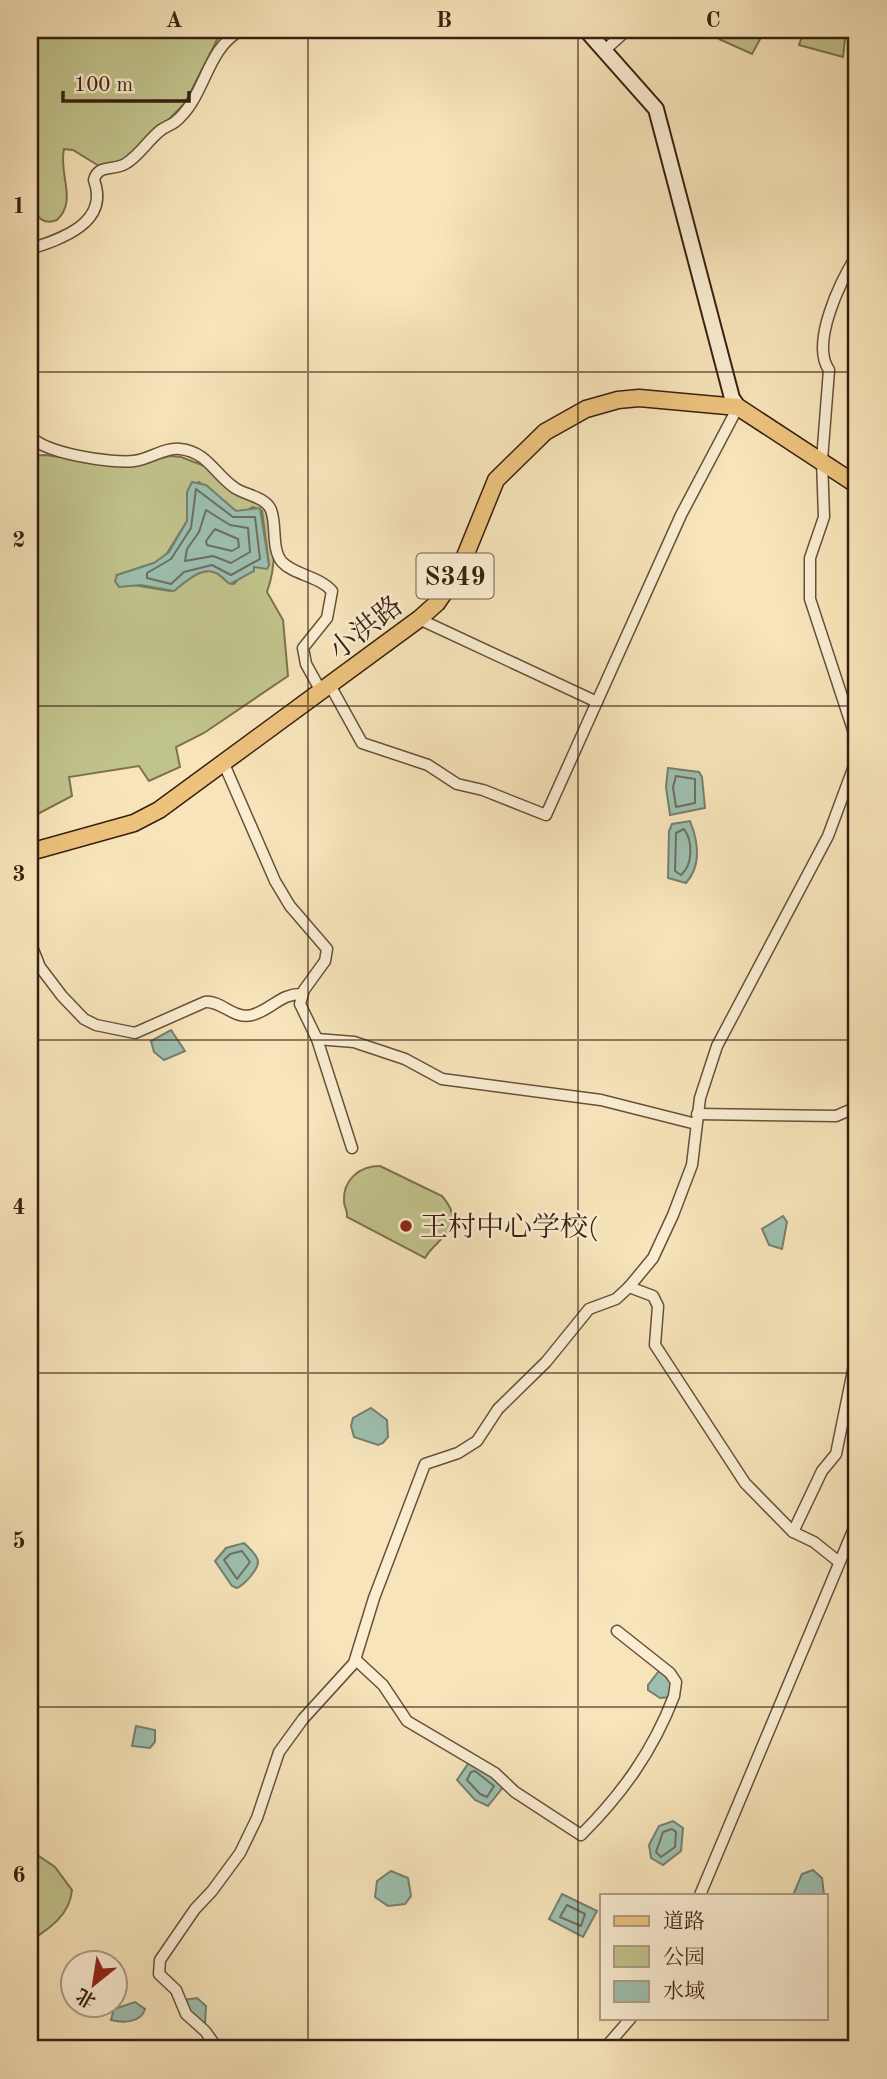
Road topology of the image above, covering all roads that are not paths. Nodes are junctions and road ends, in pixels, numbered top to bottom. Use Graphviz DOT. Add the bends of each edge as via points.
graph roads {
  1 [pos="241,30"];
  2 [pos="586,30"];
  3 [pos="627,30"];
  4 [pos="606,49"];
  5 [pos="30,248"];
  6 [pos="857,255"];
  7 [pos="738,407"];
  8 [pos="30,435"];
  9 [pos="822,464"];
  10 [pos="857,485"];
  11 [pos="419,619"];
  12 [pos="327,690"];
  13 [pos="597,702"];
  14 [pos="856,737"];
  15 [pos="224,764"];
  16 [pos="30,852"];
  17 [pos="30,942"];
  18 [pos="302,994"];
  19 [pos="317,1039"];
  20 [pos="857,1108"];
  21 [pos="697,1119"];
  22 [pos="352,1148"];
  23 [pos="629,1287"];
  24 [pos="857,1351"];
  25 [pos="857,1521"];
  26 [pos="793,1532"];
  27 [pos="839,1562"];
  28 [pos="617,1631"];
  29 [pos="356,1660"];
  30 [pos="700,1894"];
  31 [pos="629,2020"];
  32 [pos="218,2049"];
  33 [pos="604,2049"];
  1 -- 5 [label="street" via="209,64 178,120 126,163 96,174 97,202 79,229 58,242"];
  2 -- 4 [label="main road"];
  3 -- 4 [label="street"];
  4 -- 7 [label="main road" via="656,109"];
  6 -- 9 [label="street" via="828,315"];
  7 -- 9 [label="main road, 小洪路 / S349"];
  7 -- 11 [label="main road, 小洪路 / S349" via="618,400 586,409 545,432 496,480 459,571 437,603"];
  7 -- 13 [label="street" via="699,478"];
  8 -- 12 [label="street" via="49,450 120,462 173,449 191,452 211,462 235,489 268,505 280,559 332,591 327,618 303,648 306,664"];
  9 -- 10 [label="main road, 小洪路 / S349"];
  9 -- 14 [label="street" via="824,517 810,558 809,588"];
  11 -- 12 [label="main road, 小洪路 / S349"];
  11 -- 13 [label="street"];
  12 -- 13 [label="street" via="362,743 428,765 457,784 546,814"];
  12 -- 15 [label="main road, 小洪路 / S349"];
  14 -- 21 [label="street" via="855,759 834,823 718,1046"];
  15 -- 16 [label="main road, 小洪路 / S349" via="134,823"];
  15 -- 18 [label="street" via="275,881 327,949 325,961"];
  17 -- 18 [label="street" via="40,967 84,1018 117,1031 135,1033 205,1002 249,1016 284,996"];
  18 -- 19 [label="street" via="300,1004"];
  19 -- 21 [label="street" via="354,1042 405,1059 442,1079 601,1100"];
  19 -- 22 [label="street"];
  20 -- 21 [label="street" via="836,1116"];
  21 -- 23 [label="street" via="690,1172 653,1258"];
  23 -- 26 [label="street" via="653,1296 658,1306 655,1345 745,1483"];
  23 -- 29 [label="street" via="616,1299 589,1309 546,1362 498,1409 477,1441 450,1457 425,1464 374,1598"];
  24 -- 26 [label="street" via="836,1454 822,1471"];
  25 -- 27 [label="street"];
  26 -- 27 [label="street"];
  27 -- 30 [label="street"];
  28 -- 29 [label="street" via="670,1673 676,1682 674,1696 636,1774 581,1835 515,1792 495,1773 407,1721 383,1685"];
  29 -- 32 [label="street" via="279,1752 240,1853 160,1959 159,1974 178,1993 190,2020"];
  31 -- 33 [label="street"];
}
